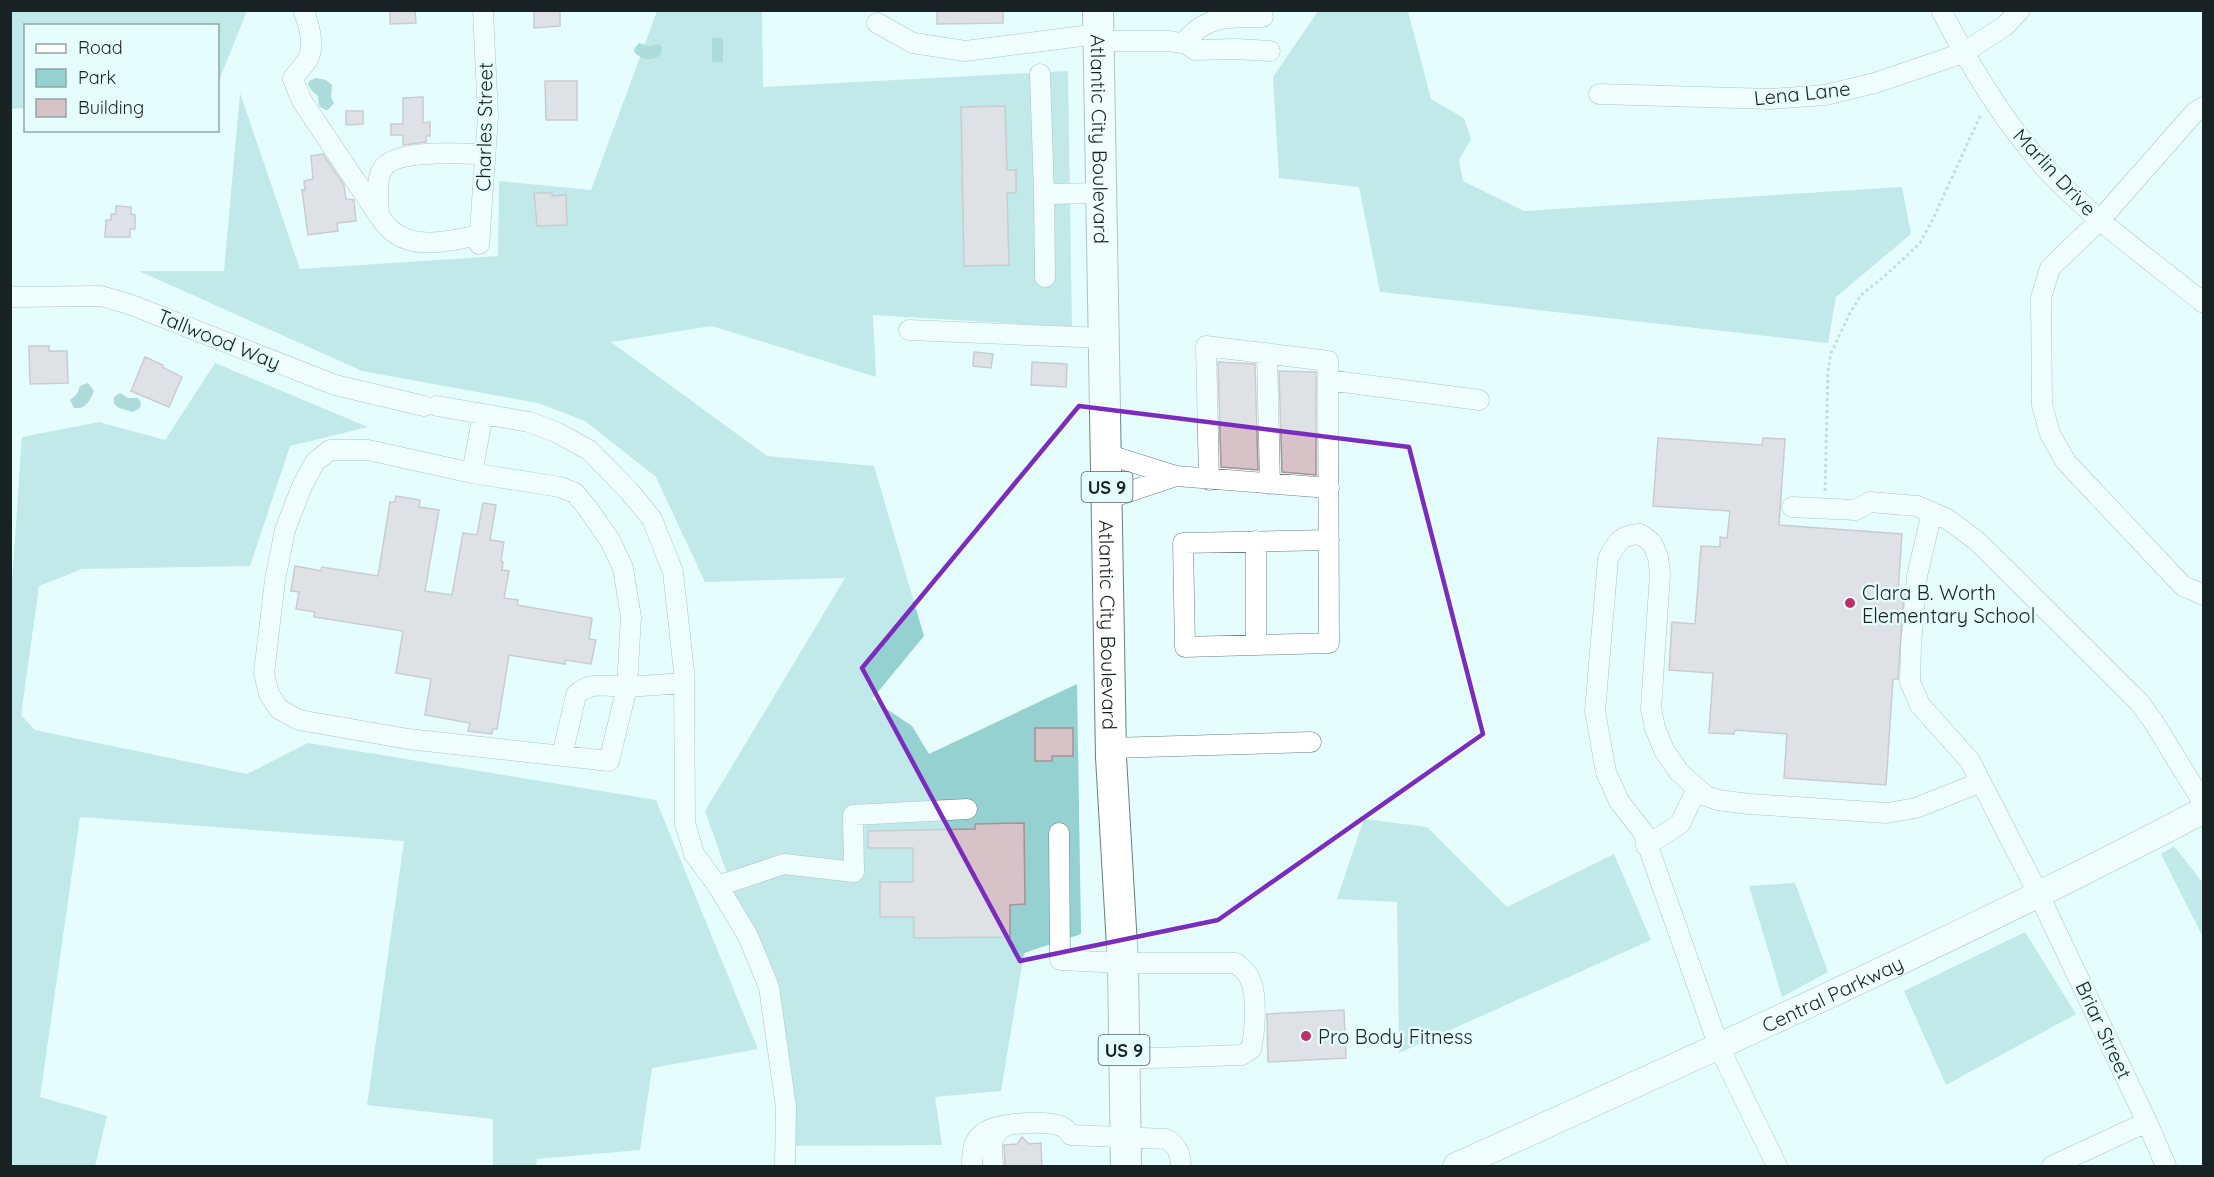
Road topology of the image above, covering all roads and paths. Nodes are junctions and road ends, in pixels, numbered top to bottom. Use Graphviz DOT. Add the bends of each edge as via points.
graph roads {
  1 [pos="303,10"];
  2 [pos="483,10"];
  3 [pos="1941,10"];
  4 [pos="2020,10"];
  5 [pos="1263,16"];
  6 [pos="877,23"];
  7 [pos="1098,29"];
  8 [pos="1184,43"];
  9 [pos="1270,51"];
  10 [pos="1963,53"];
  11 [pos="1040,74"];
  12 [pos="1599,94"];
  13 [pos="1990,95"];
  14 [pos="2204,107"];
  15 [pos="485,154"];
  16 [pos="1101,193"];
  17 [pos="1044,194"];
  18 [pos="380,216"];
  19 [pos="2100,220"];
  20 [pos="1045,277"];
  21 [pos="10,297"];
  22 [pos="2204,303"];
  23 [pos="909,330"];
  24 [pos="1104,338"];
  25 [pos="1267,353"];
  26 [pos="1328,380"];
  27 [pos="1479,400"];
  28 [pos="483,414"];
  29 [pos="1106,454"];
  30 [pos="472,473"];
  31 [pos="1176,476"];
  32 [pos="1209,480"];
  33 [pos="1269,484"];
  34 [pos="1329,488"];
  35 [pos="1107,499"];
  36 [pos="1792,507"];
  37 [pos="1824,508"];
  38 [pos="1932,512"];
  39 [pos="1329,540"];
  40 [pos="1256,541"];
  41 [pos="2204,596"];
  42 [pos="1256,645"];
  43 [pos="684,683"];
  44 [pos="627,687"];
  45 [pos="1311,742"];
  46 [pos="1111,748"];
  47 [pos="562,756"];
  48 [pos="1980,782"];
  49 [pos="1697,789"];
  50 [pos="2204,804"];
  51 [pos="967,809"];
  52 [pos="2204,810"];
  53 [pos="1059,833"];
  54 [pos="1646,846"];
  55 [pos="718,886"];
  56 [pos="2039,895"];
  57 [pos="1123,963"];
  58 [pos="1719,1047"];
  59 [pos="1124,1059"];
  60 [pos="2147,1122"];
  61 [pos="1007,1125"];
  62 [pos="1125,1137"];
  63 [pos="785,1167"];
  64 [pos="972,1167"];
  65 [pos="983,1167"];
  66 [pos="993,1167"];
  67 [pos="1001,1167"];
  68 [pos="1126,1167"];
  69 [pos="1181,1167"];
  70 [pos="1456,1167"];
  71 [pos="1777,1167"];
  72 [pos="2052,1167"];
  73 [pos="2166,1167"];
  1 -- 18 [label="street" via="309,25 308,59 292,79 302,101"];
  2 -- 15 [label="street, Charles Street" via="488,117"];
  3 -- 10 [label="street, Marlin Drive"];
  4 -- 10 [label="street, Lena Lane" via="2005,26"];
  5 -- 8 [label="street" via="1211,21 1193,31"];
  6 -- 7 [label="street" via="912,43 965,51"];
  7 -- 8 [label="street"];
  7 -- 16 [label="highway, Atlantic City Boulevard / US 9"];
  8 -- 9 [label="street" via="1195,50"];
  10 -- 12 [label="street, Lena Lane" via="1875,83 1825,94 1772,99"];
  10 -- 13 [label="street, Marlin Drive"];
  11 -- 17 [label="street"];
  13 -- 19 [label="street, Marlin Drive" via="2047,169"];
  13 -- 37 [label="path" via="1920,243 1861,295 1832,353 1828,371"];
  14 -- 19 [label="street" via="2195,112"];
  15 -- 18 [label="street" via="411,155 390,161 382,168 379,180"];
  15 -- 18 [label="street, Charles Street" via="480,240 408,240 392,231"];
  16 -- 17 [label="street"];
  16 -- 24 [label="highway, Atlantic City Boulevard / US 9"];
  17 -- 20 [label="street"];
  19 -- 22 [label="street, Marlin Drive"];
  19 -- 41 [label="street" via="2050,268 2041,298 2042,405 2050,434 2066,462 2184,586"];
  21 -- 28 [label="street, Tallwood Way" via="101,296 335,385"];
  23 -- 24 [label="street"];
  24 -- 29 [label="highway, Atlantic City Boulevard / US 9"];
  25 -- 26 [label="street" via="1328,361"];
  25 -- 32 [label="street" via="1206,346"];
  25 -- 33 [label="street"];
  26 -- 27 [label="street"];
  26 -- 34 [label="street"];
  28 -- 30 [label="street"];
  28 -- 43 [label="street, Tallwood Way" via="529,422 589,450 652,519 673,572"];
  29 -- 31 [label="street"];
  29 -- 35 [label="highway, Atlantic City Boulevard / US 9"];
  30 -- 44 [label="street" via="560,487 575,494 589,510 611,542 622,568 631,617"];
  30 -- 47 [label="street" via="368,450 330,450 315,462 285,530 275,580 264,673 269,694 279,709 299,720 408,740"];
  31 -- 32 [label="street"];
  31 -- 35 [label="street"];
  32 -- 33 [label="street"];
  33 -- 34 [label="street"];
  34 -- 39 [label="street"];
  35 -- 46 [label="highway, Atlantic City Boulevard / US 9"];
  36 -- 37 [label="street"];
  37 -- 38 [label="street" via="1856,510 1870,502 1917,506"];
  38 -- 48 [label="street, Briar Street" via="1917,576 1910,682 1920,705 1970,761"];
  38 -- 50 [label="street" via="1977,541 2139,702"];
  39 -- 40 [label="street"];
  39 -- 42 [label="street" via="1329,643"];
  40 -- 42 [label="street"];
  40 -- 42 [label="street" via="1183,543 1185,647"];
  43 -- 44 [label="street"];
  43 -- 55 [label="street, Tallwood Way" via="685,823 694,854"];
  44 -- 47 [label="street" via="593,685 576,695"];
  44 -- 47 [label="street" via="609,761"];
  45 -- 46 [label="street"];
  46 -- 57 [label="highway, Atlantic City Boulevard / US 9"];
  48 -- 49 [label="street" via="1916,808 1887,813 1749,804 1718,800"];
  48 -- 56 [label="street, Briar Street"];
  49 -- 54 [label="street" via="1680,824"];
  49 -- 54 [label="street" via="1664,750 1651,708 1660,598 1658,556 1652,543 1640,534 1626,535 1608,559 1595,711 1606,772 1619,801 1643,832"];
  51 -- 55 [label="street" via="853,814 854,872 784,864"];
  52 -- 56 [label="main road, Central Parkway"];
  53 -- 57 [label="street" via="1060,960"];
  54 -- 58 [label="street"];
  55 -- 63 [label="street, Tallwood Way" via="748,936 769,987 786,1107"];
  56 -- 58 [label="main road, Central Parkway"];
  56 -- 60 [label="street, Briar Street"];
  57 -- 59 [label="highway, Atlantic City Boulevard / US 9"];
  57 -- 59 [label="street" via="1236,963 1253,984 1255,1033 1251,1049 1242,1056"];
  58 -- 70 [label="main road, Central Parkway"];
  58 -- 71 [label="street"];
  59 -- 62 [label="highway, Atlantic City Boulevard / US 9"];
  60 -- 72 [label="street"];
  60 -- 73 [label="street, Briar Street"];
  61 -- 62 [label="street" via="1050,1124 1064,1127 1071,1136"];
  61 -- 64 [label="street" via="981,1134 975,1143"];
  61 -- 65 [label="street" via="985,1139"];
  61 -- 66 [label="street" via="996,1131 992,1141"];
  61 -- 67 [label="street" via="1001,1132"];
  62 -- 68 [label="highway, Atlantic City Boulevard / US 9"];
  62 -- 69 [label="street" via="1166,1139 1180,1153"];
}
